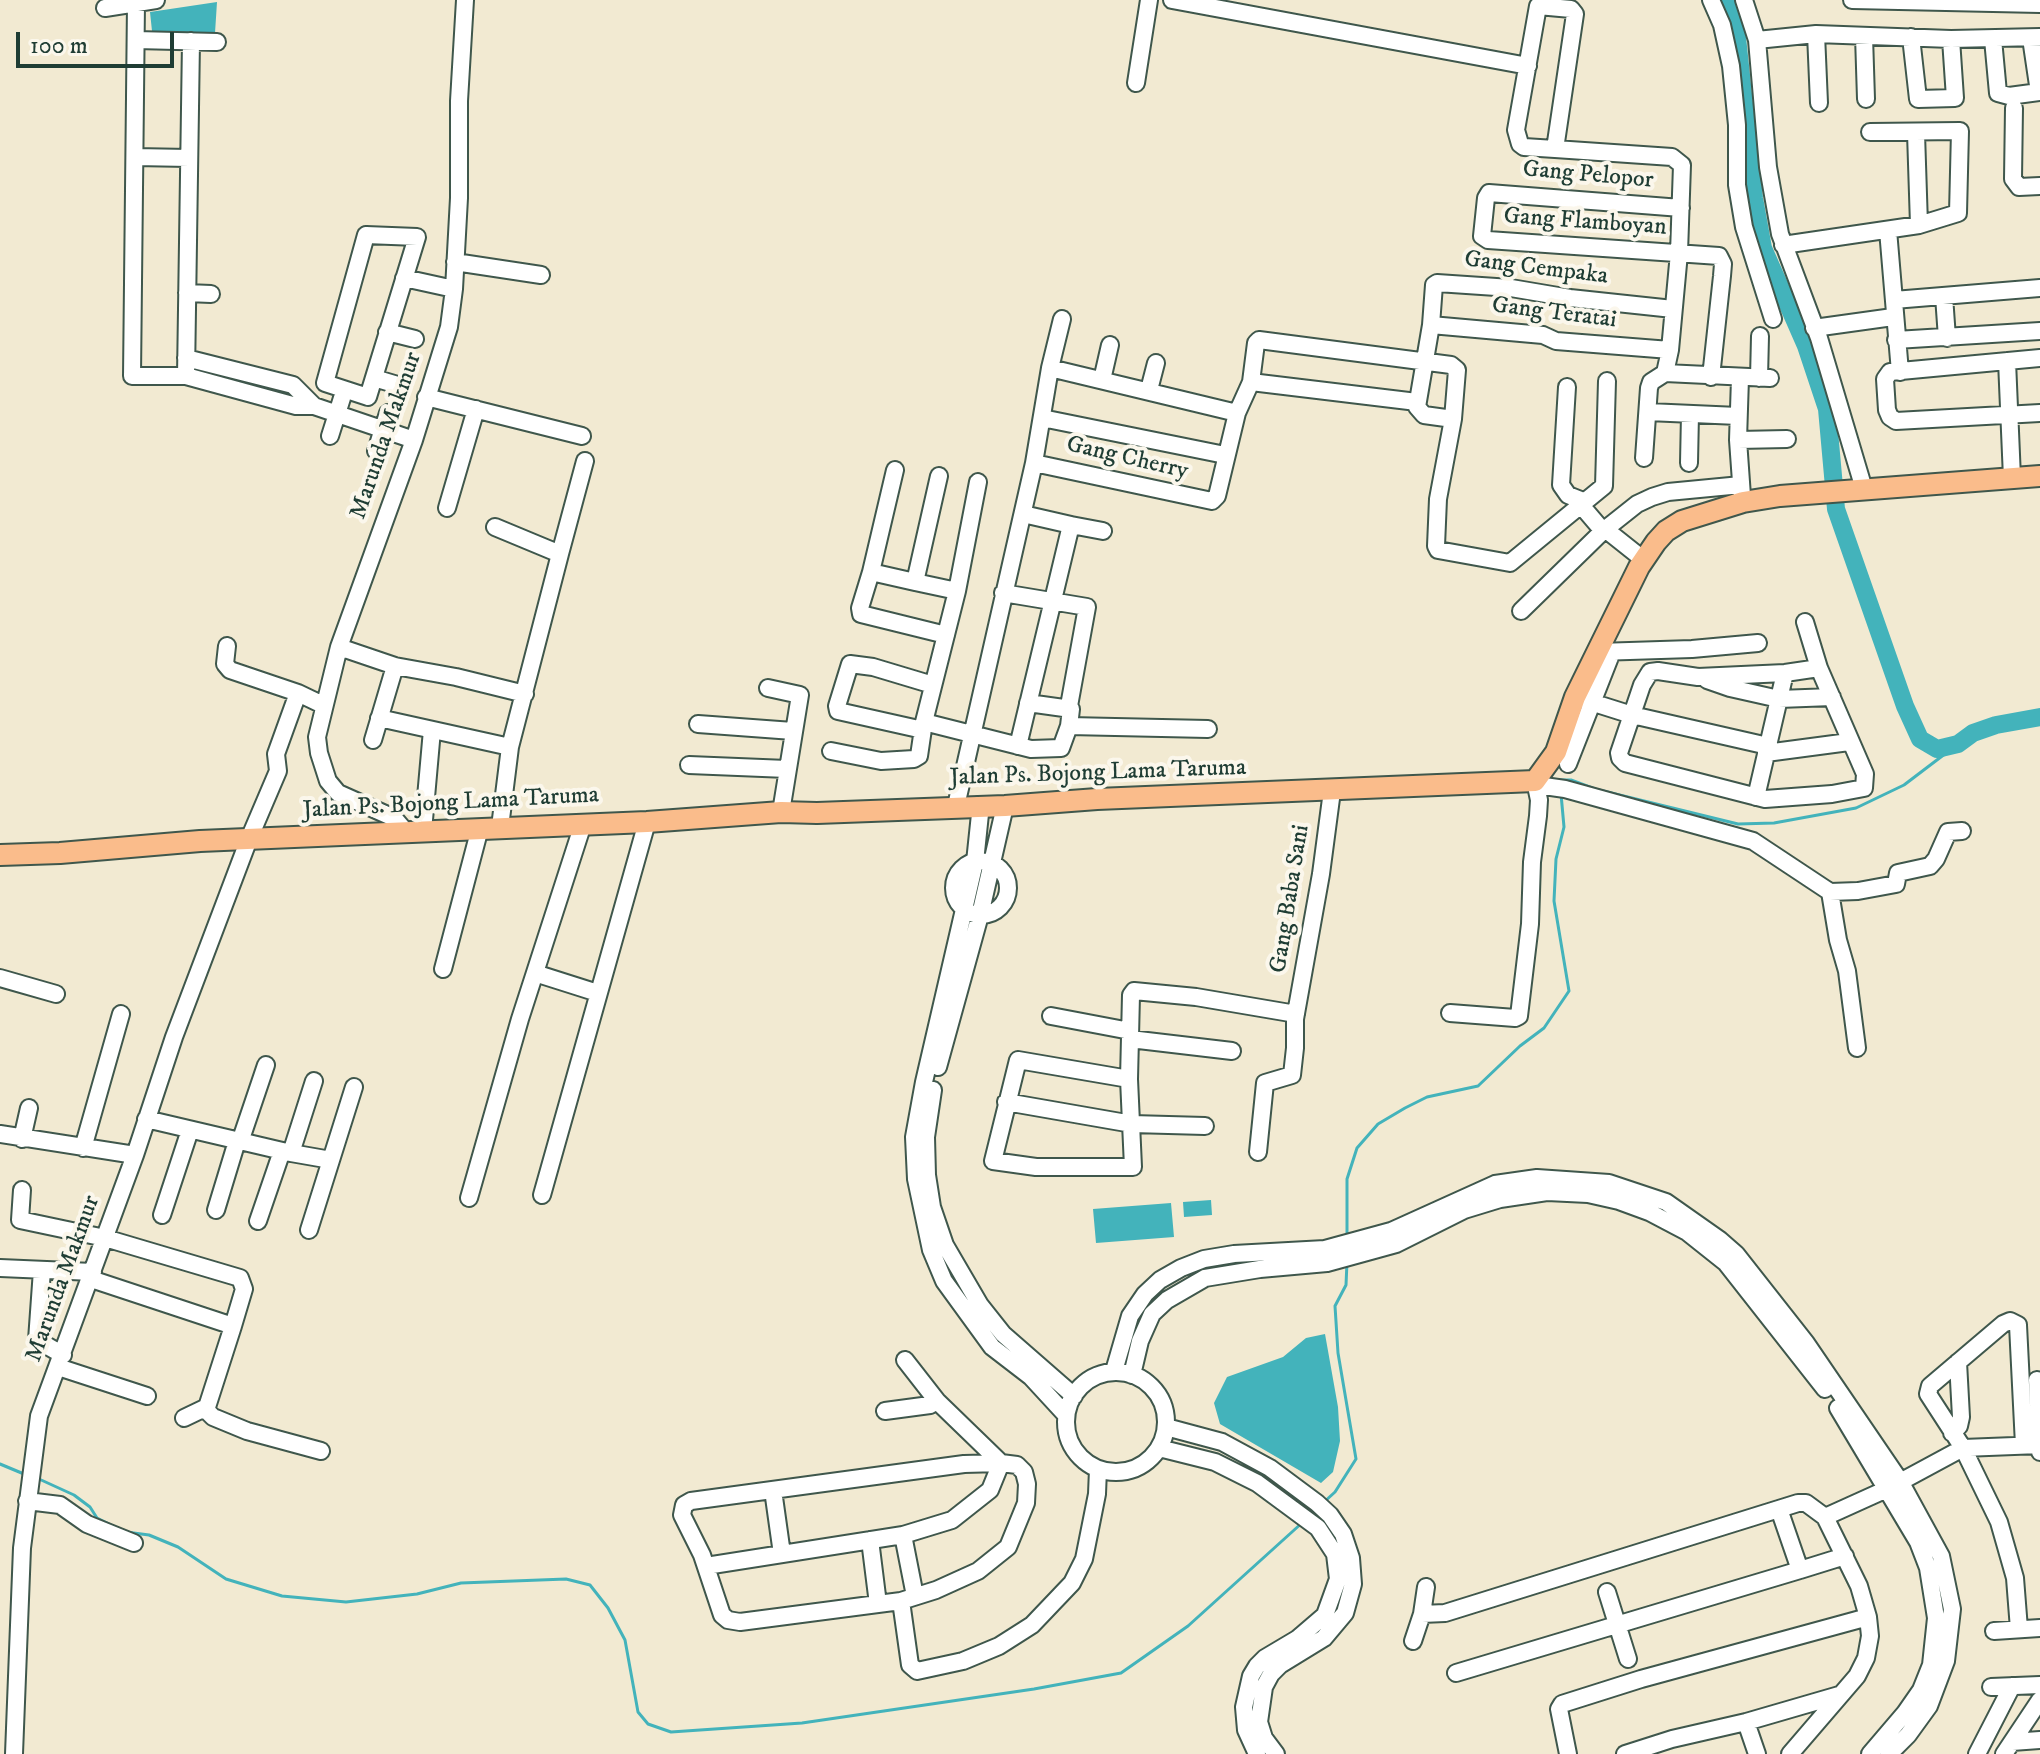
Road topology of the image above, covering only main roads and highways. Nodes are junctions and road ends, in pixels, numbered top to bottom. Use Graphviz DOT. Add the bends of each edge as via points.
graph roads {
  1 [pos="2040,476"];
  2 [pos="0,855"];
  1 -- 2 [label="main road, Jalan Ps. Bojong Lama Taruma" via="1742,494 1666,531 1644,560 1556,752 1548,786 781,812"];
}
